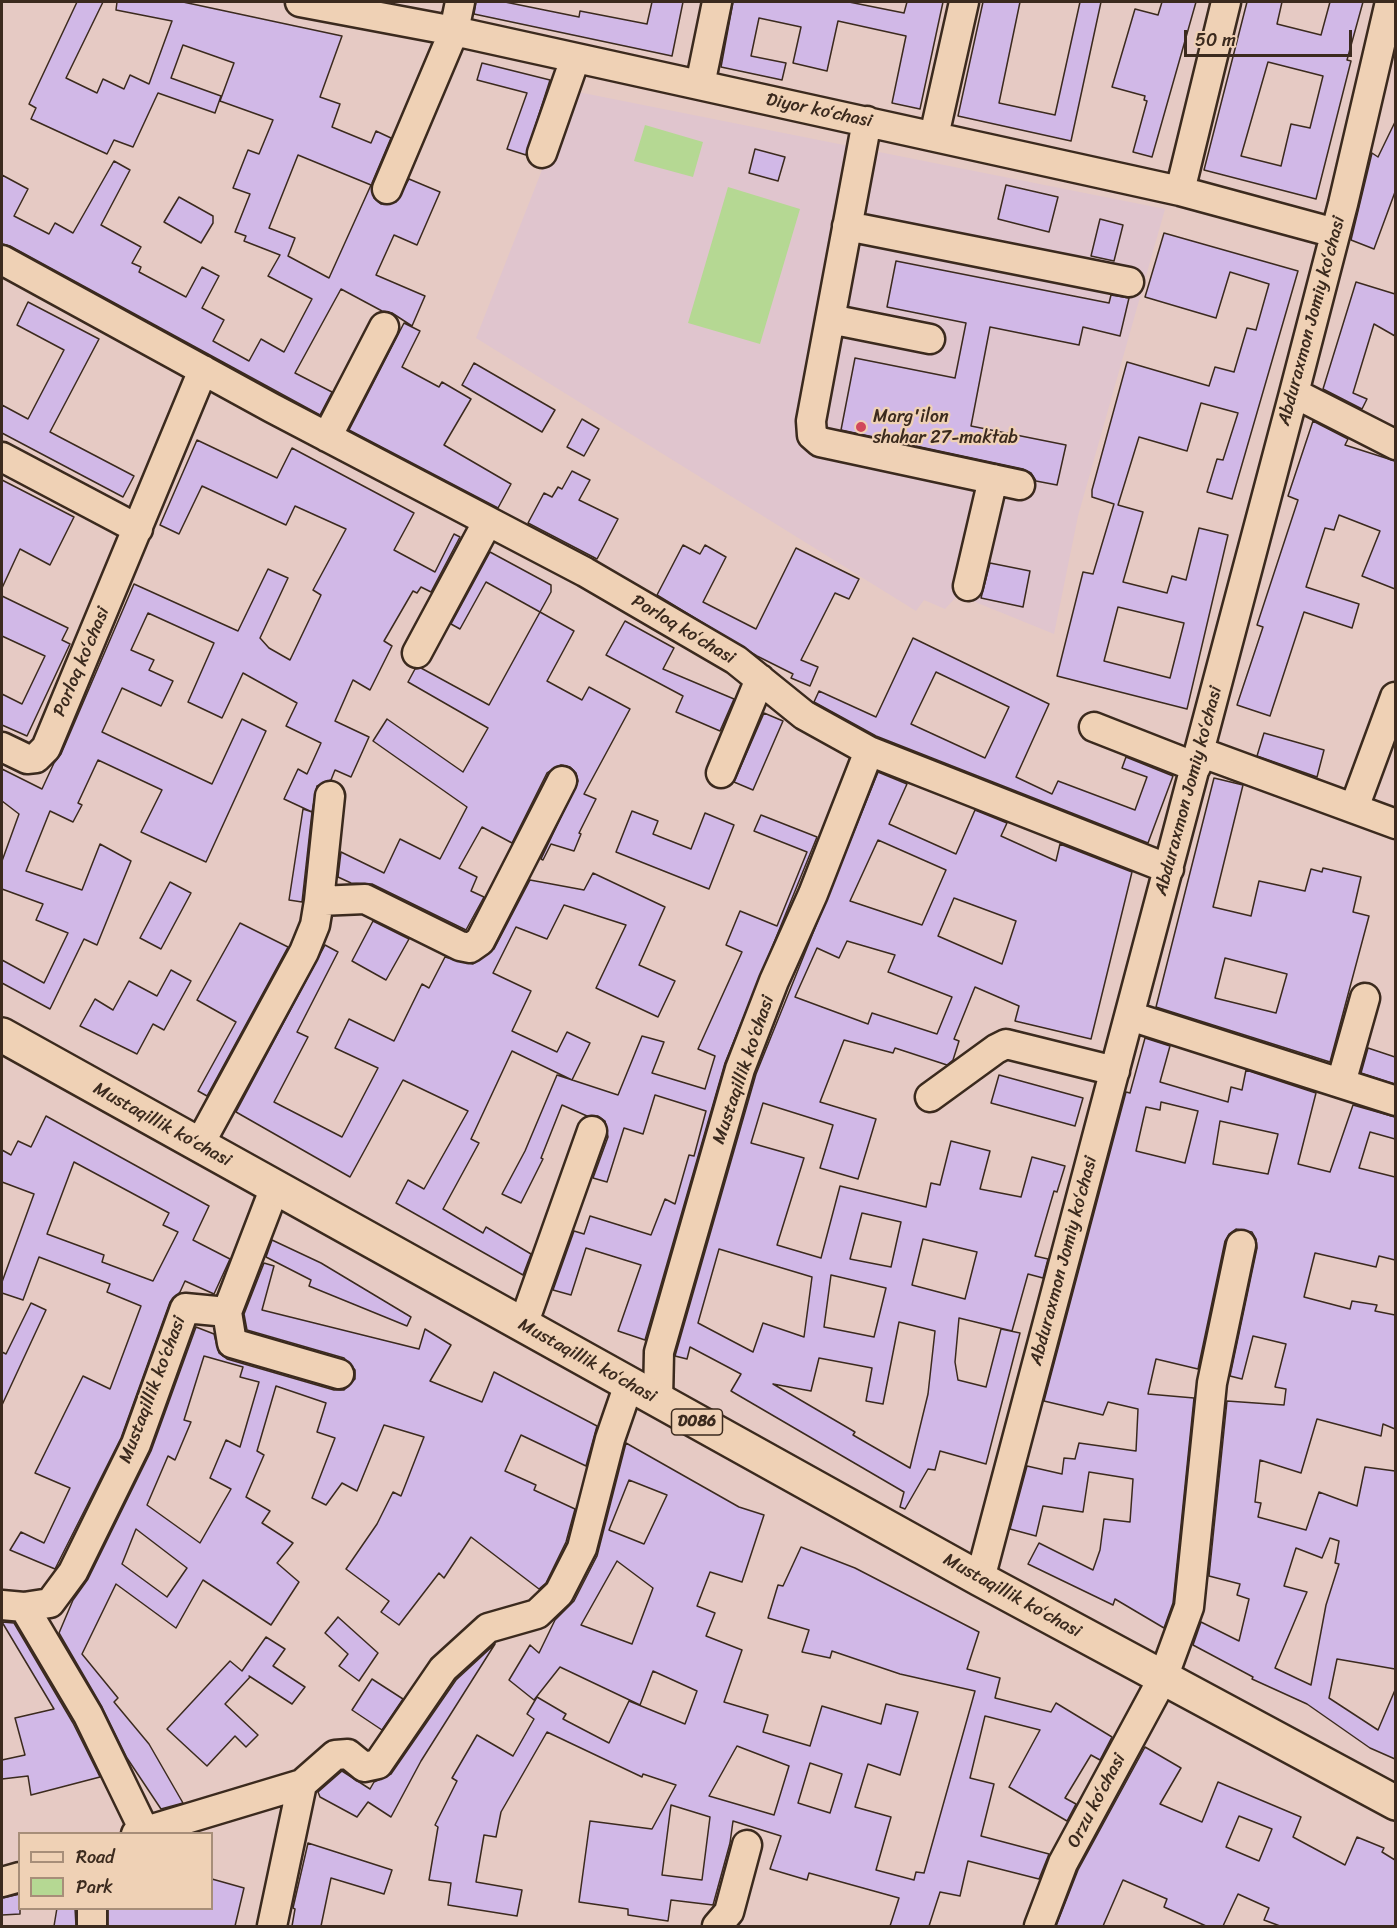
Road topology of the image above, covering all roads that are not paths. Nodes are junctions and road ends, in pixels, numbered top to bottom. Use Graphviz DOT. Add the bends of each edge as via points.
graph roads {
  1 [pos="300,2"];
  2 [pos="460,2"];
  3 [pos="717,2"];
  4 [pos="964,2"];
  5 [pos="1226,2"];
  6 [pos="1390,14"];
  7 [pos="454,31"];
  8 [pos="575,60"];
  9 [pos="700,85"];
  10 [pos="867,122"];
  11 [pos="934,136"];
  12 [pos="542,153"];
  13 [pos="387,189"];
  14 [pos="1180,191"];
  15 [pos="847,226"];
  16 [pos="1335,233"];
  17 [pos="2,260"];
  18 [pos="1129,282"];
  19 [pos="830,319"];
  20 [pos="384,327"];
  21 [pos="930,339"];
  22 [pos="203,370"];
  23 [pos="1294,393"];
  24 [pos="327,437"];
  25 [pos="1395,445"];
  26 [pos="2,457"];
  27 [pos="993,479"];
  28 [pos="1020,485"];
  29 [pos="488,521"];
  30 [pos="138,529"];
  31 [pos="968,586"];
  32 [pos="417,653"];
  33 [pos="760,679"];
  34 [pos="1395,697"];
  35 [pos="1094,727"];
  36 [pos="2,747"];
  37 [pos="869,751"];
  38 [pos="1198,760"];
  39 [pos="721,772"];
  40 [pos="562,781"];
  41 [pos="330,796"];
  42 [pos="1354,808"];
  43 [pos="1395,824"];
  44 [pos="1169,869"];
  45 [pos="319,901"];
  46 [pos="1365,998"];
  47 [pos="1130,1016"];
  48 [pos="2,1035"];
  49 [pos="1115,1071"];
  50 [pos="1341,1083"];
  51 [pos="930,1098"];
  52 [pos="1395,1101"];
  53 [pos="592,1131"];
  54 [pos="199,1146"];
  55 [pos="275,1187"];
  56 [pos="1241,1245"];
  57 [pos="227,1312"];
  58 [pos="523,1325"];
  59 [pos="339,1374"];
  60 [pos="628,1384"];
  61 [pos="658,1400"];
  62 [pos="980,1579"];
  63 [pos="13,1606"];
  64 [pos="1163,1678"];
  65 [pos="302,1784"];
  66 [pos="1395,1803"];
  67 [pos="140,1832"];
  68 [pos="747,1845"];
  69 [pos="18,1878"];
  70 [pos="2,1882"];
  71 [pos="92,1910"];
  72 [pos="92,1926"];
  73 [pos="272,1926"];
  74 [pos="717,1926"];
  75 [pos="1039,1926"];
  1 -- 7 [label="street, Diyor koʻchasi"];
  2 -- 7 [label="street"];
  3 -- 9 [label="street"];
  4 -- 11 [label="street"];
  5 -- 14 [label="street"];
  6 -- 16 [label="street, Abduraxmon Jomiy koʻchasi"];
  7 -- 8 [label="street, Diyor koʻchasi"];
  7 -- 13 [label="street"];
  8 -- 9 [label="street, Diyor koʻchasi"];
  8 -- 12 [label="street"];
  9 -- 10 [label="street, Diyor koʻchasi"];
  10 -- 11 [label="street, Diyor koʻchasi"];
  10 -- 15 [label="street"];
  11 -- 14 [label="street, Diyor koʻchasi"];
  14 -- 16 [label="street, Diyor koʻchasi"];
  15 -- 18 [label="street"];
  15 -- 19 [label="street"];
  16 -- 23 [label="street, Abduraxmon Jomiy koʻchasi"];
  17 -- 22 [label="street, Porloq koʻchasi"];
  19 -- 21 [label="street"];
  19 -- 27 [label="street" via="811,421 812,435 820,442"];
  20 -- 24 [label="street"];
  22 -- 24 [label="street, Porloq koʻchasi"];
  22 -- 30 [label="street, Porloq koʻchasi"];
  23 -- 25 [label="street"];
  23 -- 38 [label="street, Abduraxmon Jomiy koʻchasi"];
  24 -- 29 [label="street, Porloq koʻchasi"];
  26 -- 30 [label="street"];
  27 -- 28 [label="street"];
  27 -- 31 [label="street"];
  29 -- 32 [label="street"];
  29 -- 33 [label="street, Porloq koʻchasi" via="585,572 736,660"];
  30 -- 36 [label="street, Porloq koʻchasi" via="46,748 36,758 27,759"];
  33 -- 37 [label="street, Porloq koʻchasi" via="804,715"];
  33 -- 39 [label="street"];
  34 -- 42 [label="street"];
  35 -- 38 [label="street"];
  37 -- 44 [label="street, Porloq koʻchasi"];
  37 -- 61 [label="street, Mustaqillik ko‘chasi" via="740,1069 659,1352"];
  38 -- 42 [label="street"];
  38 -- 44 [label="street, Abduraxmon Jomiy koʻchasi"];
  40 -- 45 [label="street" via="480,941 470,948 365,899"];
  41 -- 45 [label="street"];
  42 -- 43 [label="street"];
  44 -- 47 [label="street, Abduraxmon Jomiy koʻchasi"];
  45 -- 54 [label="street" via="304,952"];
  46 -- 50 [label="street"];
  47 -- 49 [label="street, Abduraxmon Jomiy koʻchasi"];
  47 -- 50 [label="street"];
  48 -- 54 [label="main road, Mustaqillik koʻchasi / D086"];
  49 -- 51 [label="street" via="1006,1044"];
  49 -- 62 [label="street, Abduraxmon Jomiy koʻchasi"];
  50 -- 52 [label="street"];
  53 -- 58 [label="street"];
  54 -- 55 [label="main road, Mustaqillik koʻchasi / D086"];
  55 -- 57 [label="street"];
  55 -- 58 [label="main road, Mustaqillik koʻchasi / D086"];
  56 -- 64 [label="street, Orzu koʻchasi" via="1212,1383 1189,1607"];
  57 -- 59 [label="street" via="232,1343"];
  57 -- 63 [label="street, Mustaqillik ko‘chasi" via="185,1308 136,1444 73,1572 50,1603"];
  58 -- 60 [label="main road, Mustaqillik koʻchasi / D086"];
  60 -- 61 [label="main road, Mustaqillik koʻchasi / D086"];
  60 -- 65 [label="street, Mustaqillik ko‘chasi" via="582,1548 559,1593 537,1614 488,1628 443,1669 378,1764 364,1767 348,1755 335,1755"];
  61 -- 62 [label="main road, Mustaqillik koʻchasi / D086"];
  62 -- 64 [label="main road, Mustaqillik koʻchasi / D086"];
  63 -- 67 [label="street, Mustaqillik ko‘chasi" via="88,1715"];
  64 -- 66 [label="main road, Mustaqillik koʻchasi / D086"];
  64 -- 75 [label="street, Orzu koʻchasi" via="1063,1863"];
  65 -- 67 [label="street, Mustaqillik ko‘chasi"];
  65 -- 73 [label="street"];
  68 -- 74 [label="street" via="729,1912"];
  69 -- 70 [label="street"];
  71 -- 72 [label="street"];
}
